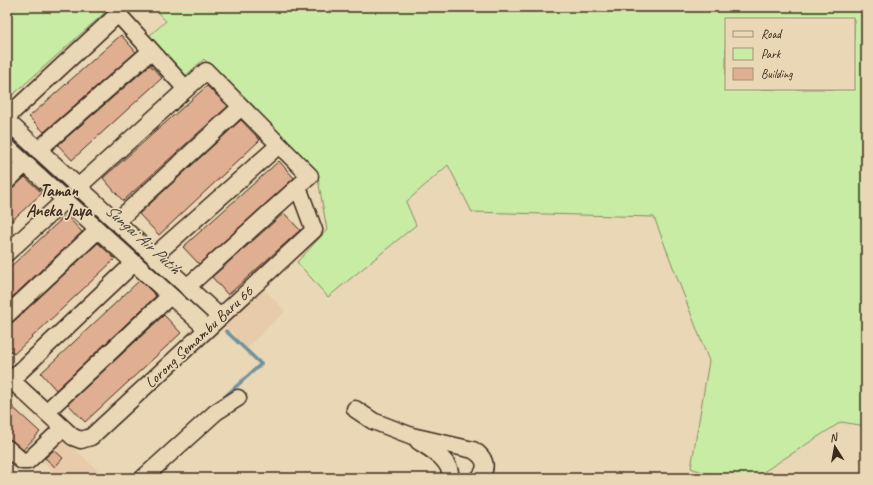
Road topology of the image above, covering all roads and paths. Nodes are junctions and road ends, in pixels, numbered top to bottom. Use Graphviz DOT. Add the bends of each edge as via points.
graph roads {
  1 [pos="151,51"];
  2 [pos="186,89"];
  3 [pos="241,107"];
  4 [pos="7,117"];
  5 [pos="7,121"];
  6 [pos="279,145"];
  7 [pos="7,147"];
  8 [pos="38,150"];
  9 [pos="25,164"];
  10 [pos="7,181"];
  11 [pos="78,187"];
  12 [pos="298,187"];
  13 [pos="65,200"];
  14 [pos="116,222"];
  15 [pos="98,230"];
  16 [pos="7,252"];
  17 [pos="154,256"];
  18 [pos="134,263"];
  19 [pos="187,287"];
  20 [pos="170,296"];
  21 [pos="7,316"];
  22 [pos="220,317"];
  23 [pos="207,329"];
  24 [pos="9,378"];
  25 [pos="238,398"];
  26 [pos="355,409"];
  27 [pos="46,412"];
  28 [pos="63,428"];
  29 [pos="412,436"];
  30 [pos="7,448"];
  31 [pos="143,478"];
  32 [pos="450,478"];
  33 [pos="479,478"];
  1 -- 2 [label="street"];
  1 -- 4 [label="street" via="118,14"];
  1 -- 8 [label="street"];
  2 -- 3 [label="street" via="206,71"];
  2 -- 11 [label="street"];
  3 -- 6 [label="street"];
  3 -- 14 [label="street"];
  5 -- 8 [label="street"];
  6 -- 12 [label="street" via="310,176"];
  6 -- 17 [label="street"];
  7 -- 9 [label="street"];
  8 -- 11 [label="street"];
  9 -- 10 [label="street"];
  9 -- 13 [label="street"];
  11 -- 14 [label="street"];
  12 -- 19 [label="street"];
  12 -- 22 [label="street, Lorong Semambu Baru 66" via="314,230"];
  13 -- 15 [label="street"];
  13 -- 16 [label="street"];
  14 -- 17 [label="street"];
  15 -- 18 [label="street"];
  15 -- 21 [label="street"];
  17 -- 19 [label="street"];
  18 -- 20 [label="street"];
  18 -- 24 [label="street"];
  19 -- 22 [label="street"];
  20 -- 23 [label="street"];
  20 -- 27 [label="street"];
  22 -- 23 [label="street, Lorong Semambu Baru 66"];
  23 -- 28 [label="street, Lorong Semambu Baru 66" via="91,437 81,440"];
  24 -- 27 [label="street"];
  25 -- 31 [label="street" via="216,412"];
  26 -- 29 [label="street" via="373,421"];
  27 -- 28 [label="street"];
  28 -- 30 [label="street" via="28,461 22,461"];
  29 -- 32 [label="street" via="447,463"];
  29 -- 33 [label="street" via="481,454 485,462 484,472"];
}
